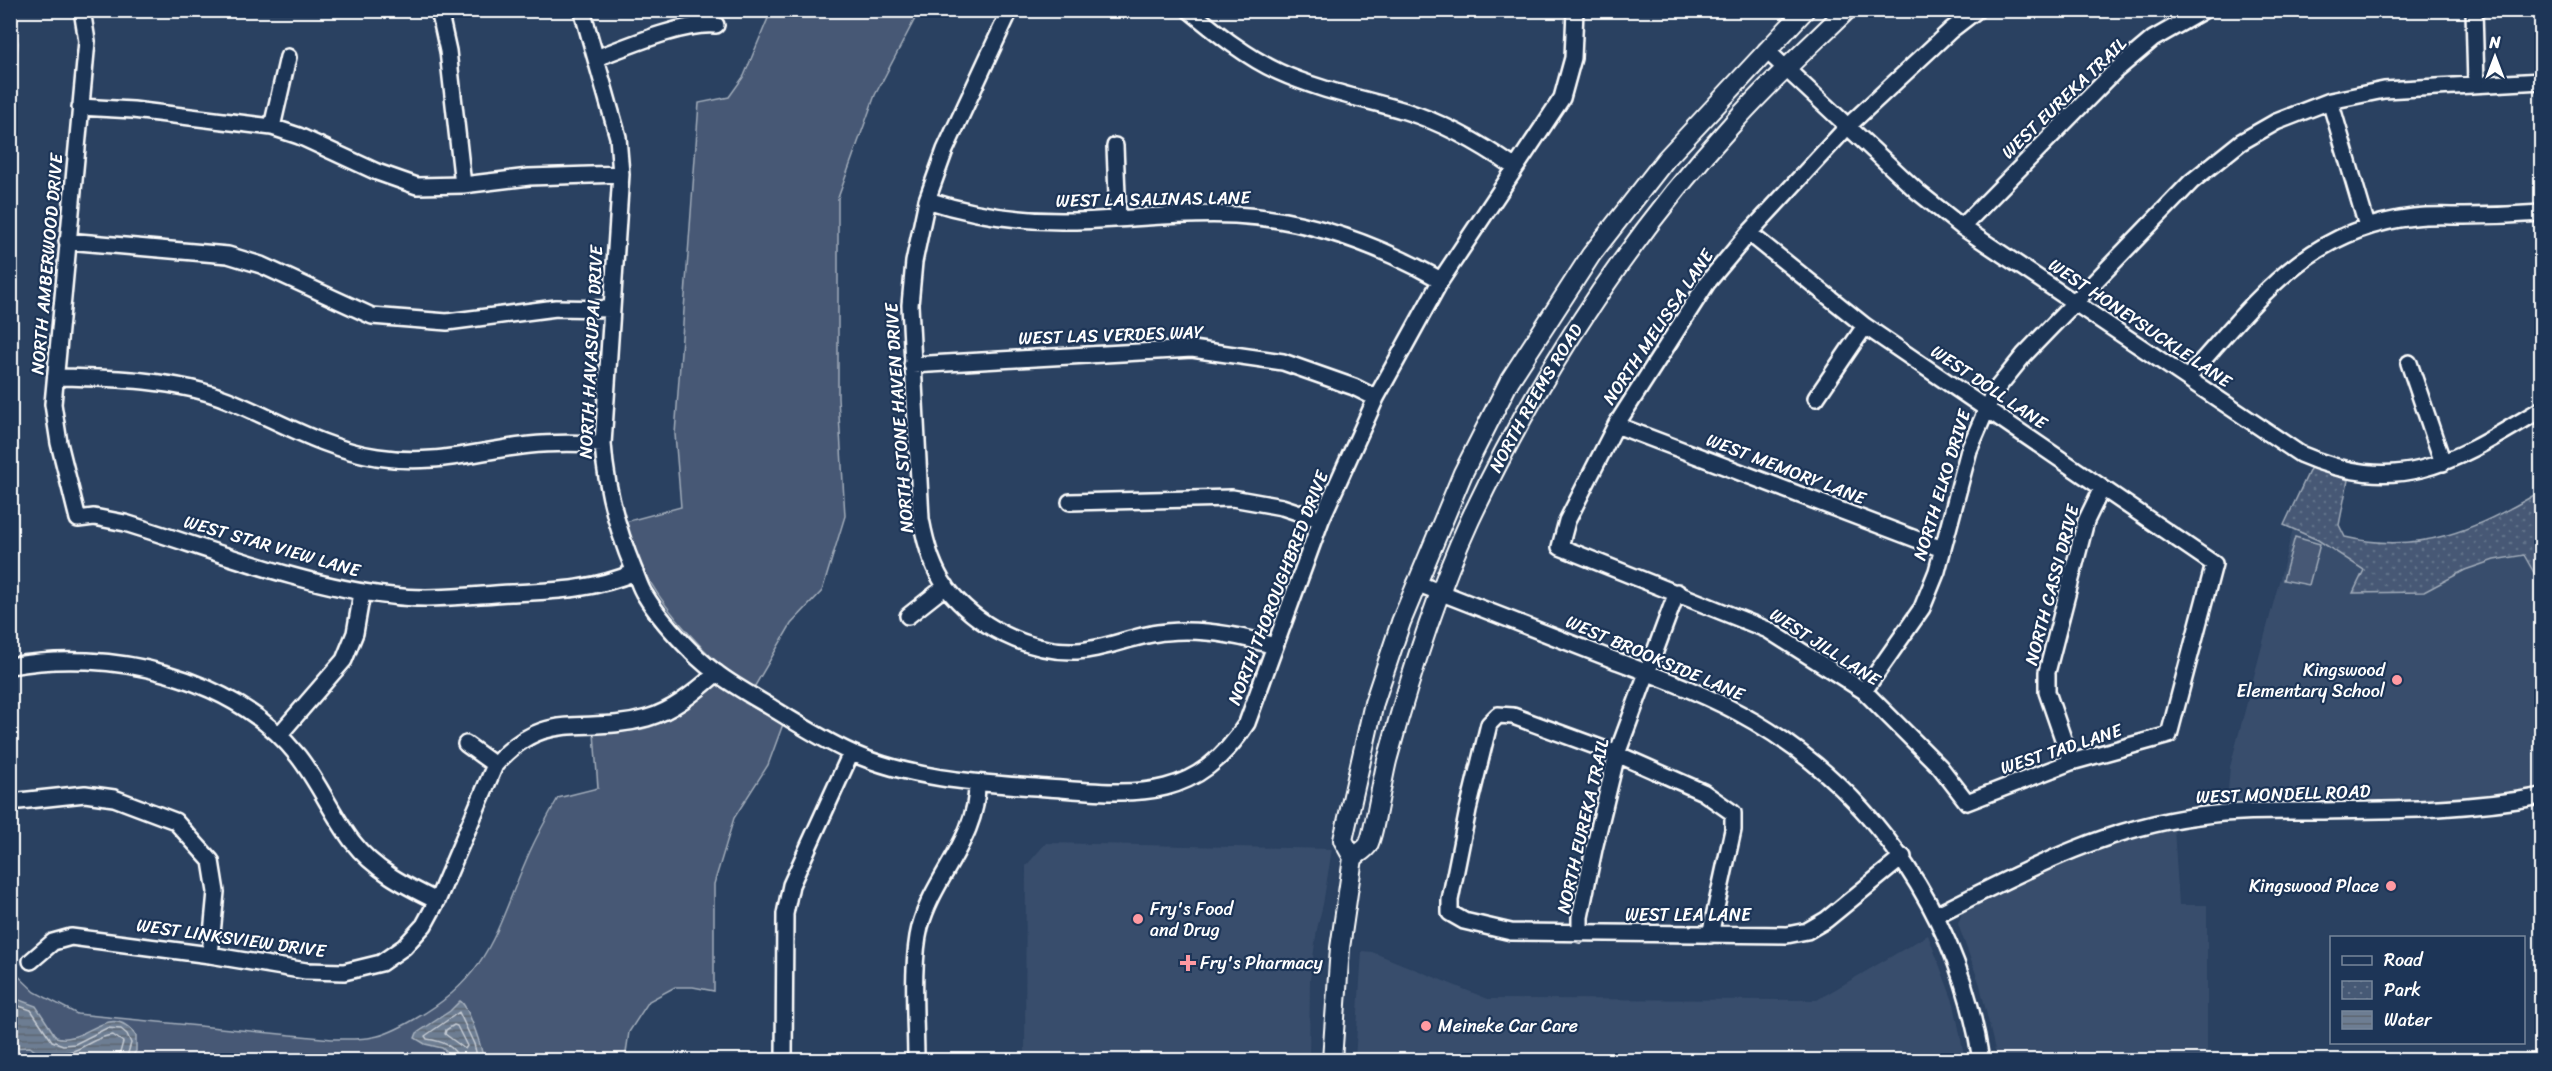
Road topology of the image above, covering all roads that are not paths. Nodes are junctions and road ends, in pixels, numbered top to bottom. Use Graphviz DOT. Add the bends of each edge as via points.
graph roads {
  1 [pos="82,10"];
  2 [pos="439,10"];
  3 [pos="582,10"];
  4 [pos="1010,10"];
  5 [pos="1189,10"];
  6 [pos="1575,10"];
  7 [pos="1805,10"];
  8 [pos="1847,10"];
  9 [pos="1977,10"];
  10 [pos="2204,10"];
  11 [pos="2474,10"];
  12 [pos="716,25"];
  13 [pos="1766,50"];
  14 [pos="288,57"];
  15 [pos="596,58"];
  16 [pos="1787,69"];
  17 [pos="2541,81"];
  18 [pos="2476,85"];
  19 [pos="2330,101"];
  20 [pos="80,107"];
  21 [pos="1848,126"];
  22 [pos="272,127"];
  23 [pos="1115,146"];
  24 [pos="1514,167"];
  25 [pos="621,174"];
  26 [pos="463,185"];
  27 [pos="927,200"];
  28 [pos="2541,213"];
  29 [pos="1118,219"];
  30 [pos="1962,226"];
  31 [pos="2367,226"];
  32 [pos="1749,233"];
  33 [pos="67,241"];
  34 [pos="1442,280"];
  35 [pos="2074,303"];
  36 [pos="610,309"];
  37 [pos="1865,326"];
  38 [pos="2409,363"];
  39 [pos="912,365"];
  40 [pos="57,377"];
  41 [pos="2187,378"];
  42 [pos="1376,398"];
  43 [pos="1816,398"];
  44 [pos="1985,409"];
  45 [pos="2541,409"];
  46 [pos="1616,425"];
  47 [pos="603,444"];
  48 [pos="2442,463"];
  49 [pos="2102,488"];
  50 [pos="1070,502"];
  51 [pos="78,519"];
  52 [pos="1321,520"];
  53 [pos="1560,547"];
  54 [pos="1942,549"];
  55 [pos="635,572"];
  56 [pos="1416,583"];
  57 [pos="946,586"];
  58 [pos="1441,592"];
  59 [pos="1677,592"];
  60 [pos="362,593"];
  61 [pos="908,616"];
  62 [pos="1274,646"];
  63 [pos="10,666"];
  64 [pos="717,673"];
  65 [pos="1647,673"];
  66 [pos="1864,691"];
  67 [pos="279,735"];
  68 [pos="2169,735"];
  69 [pos="466,744"];
  70 [pos="851,753"];
  71 [pos="1617,754"];
  72 [pos="2071,762"];
  73 [pos="495,765"];
  74 [pos="1185,781"];
  75 [pos="977,783"];
  76 [pos="2541,796"];
  77 [pos="10,802"];
  78 [pos="1967,802"];
  79 [pos="1903,857"];
  80 [pos="1353,858"];
  81 [pos="437,901"];
  82 [pos="1936,915"];
  83 [pos="1580,934"];
  84 [pos="1710,935"];
  85 [pos="210,955"];
  86 [pos="31,961"];
  87 [pos="784,1060"];
  88 [pos="916,1060"];
  89 [pos="1332,1060"];
  90 [pos="1981,1060"];
  1 -- 20 [label="street, NORTH AMBERWOOD DRIVE" via="87,41"];
  2 -- 26 [label="street" via="448,51"];
  3 -- 15 [label="street, NORTH HAVASUPAI DRIVE"];
  4 -- 27 [label="street, NORTH STONE HAVEN DRIVE" via="945,150"];
  5 -- 24 [label="street" via="1235,47 1277,71 1448,128"];
  6 -- 24 [label="street, NORTH THOROUGHBRED DRIVE" via="1574,58 1562,98"];
  7 -- 13 [label="main road, NORTH REEMS ROAD"];
  8 -- 16 [label="main road, NORTH REEMS ROAD"];
  9 -- 21 [label="street, NORTH MELISSA LANE"];
  10 -- 30 [label="street, WEST EUREKA TRAIL" via="2153,39 2115,71"];
  11 -- 18 [label="street"];
  12 -- 15 [label="street" via="703,24"];
  13 -- 16 [label="street, WEST HONEYSUCKLE LANE"];
  13 -- 56 [label="main road, NORTH REEMS ROAD" via="1666,159 1591,255 1510,380 1463,473"];
  14 -- 22 [label="street"];
  15 -- 25 [label="street, NORTH HAVASUPAI DRIVE" via="618,137"];
  16 -- 21 [label="street, WEST HONEYSUCKLE LANE"];
  16 -- 58 [label="main road, NORTH REEMS ROAD" via="1736,120 1652,220 1585,313 1530,402 1470,521"];
  17 -- 18 [label="street, NORTH ELKO DRIVE"];
  18 -- 19 [label="street, NORTH ELKO DRIVE" via="2384,90"];
  19 -- 31 [label="street"];
  19 -- 35 [label="street, NORTH ELKO DRIVE" via="2276,122 2191,182"];
  20 -- 22 [label="street"];
  20 -- 33 [label="street, NORTH AMBERWOOD DRIVE"];
  21 -- 30 [label="street, WEST HONEYSUCKLE LANE" via="1918,192"];
  21 -- 32 [label="street, NORTH MELISSA LANE"];
  22 -- 26 [label="street" via="417,186"];
  23 -- 29 [label="street"];
  24 -- 34 [label="street, NORTH THOROUGHBRED DRIVE"];
  25 -- 26 [label="street" via="529,177"];
  25 -- 36 [label="street, NORTH HAVASUPAI DRIVE"];
  27 -- 29 [label="street, WEST LA SALINAS LANE" via="955,209 1025,219"];
  27 -- 39 [label="street, NORTH STONE HAVEN DRIVE" via="911,294"];
  28 -- 31 [label="street" via="2415,216"];
  29 -- 34 [label="street, WEST LA SALINAS LANE" via="1235,215 1301,224 1371,245"];
  30 -- 35 [label="street, WEST HONEYSUCKLE LANE"];
  31 -- 41 [label="street" via="2324,244 2276,280"];
  32 -- 37 [label="street, WEST DOLL LANE"];
  32 -- 46 [label="street, NORTH MELISSA LANE" via="1707,283"];
  33 -- 36 [label="street" via="228,255 261,265 372,316 447,322 556,308"];
  33 -- 40 [label="street, NORTH AMBERWOOD DRIVE"];
  34 -- 42 [label="street, NORTH THOROUGHBRED DRIVE"];
  35 -- 41 [label="street, WEST HONEYSUCKLE LANE"];
  35 -- 44 [label="street, NORTH ELKO DRIVE" via="2024,356"];
  36 -- 47 [label="street, NORTH HAVASUPAI DRIVE"];
  37 -- 43 [label="street"];
  37 -- 44 [label="street, WEST DOLL LANE"];
  38 -- 48 [label="street"];
  39 -- 42 [label="street, WEST LAS VERDES WAY" via="1192,349 1283,362"];
  39 -- 57 [label="street, NORTH STONE HAVEN DRIVE" via="924,536"];
  40 -- 47 [label="street" via="186,387 226,399 323,443 375,457 442,460 531,445"];
  40 -- 51 [label="street, NORTH AMBERWOOD DRIVE" via="53,404"];
  41 -- 48 [label="street, WEST HONEYSUCKLE LANE" via="2300,454 2323,463 2376,474 2420,471"];
  42 -- 52 [label="street, NORTH THOROUGHBRED DRIVE"];
  44 -- 49 [label="street, WEST DOLL LANE"];
  44 -- 54 [label="street, NORTH ELKO DRIVE" via="1969,450"];
  45 -- 48 [label="street, WEST HONEYSUCKLE LANE" via="2471,452"];
  46 -- 53 [label="street, NORTH MELISSA LANE" via="1567,521"];
  46 -- 54 [label="street, WEST MEMORY LANE"];
  47 -- 55 [label="street, NORTH HAVASUPAI DRIVE" via="610,498"];
  49 -- 68 [label="street, WEST DOLL LANE" via="2214,564"];
  49 -- 72 [label="street, NORTH CASSI DRIVE" via="2086,521 2047,672 2047,692"];
  50 -- 52 [label="street" via="1232,498 1282,507"];
  51 -- 60 [label="street, WEST STAR VIEW LANE" via="94,517 125,523 317,583"];
  52 -- 62 [label="street, NORTH THOROUGHBRED DRIVE"];
  53 -- 59 [label="street, WEST JILL LANE"];
  54 -- 66 [label="street, NORTH ELKO DRIVE" via="1922,608"];
  55 -- 60 [label="street, WEST STAR VIEW LANE" via="572,590 437,597"];
  55 -- 64 [label="street, NORTH HAVASUPAI DRIVE" via="645,595 669,625"];
  56 -- 58 [label="street, WEST BROOKSIDE LANE"];
  56 -- 80 [label="main road, NORTH REEMS ROAD" via="1374,702 1343,840"];
  57 -- 61 [label="street"];
  57 -- 62 [label="street, NORTH STONE HAVEN DRIVE" via="990,627 1044,649 1101,648 1165,632 1238,635"];
  58 -- 65 [label="street, WEST BROOKSIDE LANE"];
  58 -- 80 [label="main road, NORTH REEMS ROAD" via="1395,732 1369,844"];
  59 -- 65 [label="street, NORTH EUREKA TRAIL"];
  59 -- 66 [label="street, WEST JILL LANE" via="1768,630"];
  60 -- 67 [label="street" via="355,633 344,660"];
  62 -- 74 [label="street, NORTH THOROUGHBRED DRIVE" via="1247,723 1234,744"];
  63 -- 67 [label="street" via="58,660 98,661 156,672 223,697"];
  64 -- 70 [label="street, NORTH HAVASUPAI DRIVE"];
  64 -- 73 [label="street, WEST LINKSVIEW DRIVE" via="682,701 659,713 630,721 550,728 508,749"];
  65 -- 71 [label="street, NORTH EUREKA TRAIL"];
  65 -- 79 [label="street, WEST BROOKSIDE LANE" via="1754,722 1797,750 1839,785"];
  66 -- 78 [label="street, WEST JILL LANE" via="1940,766"];
  67 -- 81 [label="street" via="365,855 404,885"];
  68 -- 72 [label="street, WEST TAD LANE"];
  69 -- 73 [label="street"];
  70 -- 75 [label="street, NORTH HAVASUPAI DRIVE" via="886,765"];
  70 -- 87 [label="street" via="791,885 785,914"];
  71 -- 83 [label="street, NORTH EUREKA TRAIL" via="1580,917"];
  71 -- 83 [label="street, WEST LEA LANE" via="1513,716 1498,715 1489,724 1450,900 1450,913 1464,921 1511,932"];
  71 -- 84 [label="street" via="1703,792 1733,813 1733,830"];
  72 -- 78 [label="street, WEST TAD LANE"];
  73 -- 81 [label="street, WEST LINKSVIEW DRIVE"];
  74 -- 75 [label="street, NORTH HAVASUPAI DRIVE" via="1151,792 1123,793"];
  75 -- 88 [label="street" via="972,823 927,907 920,928"];
  76 -- 82 [label="street, WEST MONDELL ROAD" via="2448,808 2216,813 2169,820 2116,833 2062,854"];
  77 -- 85 [label="street" via="85,794 114,798 175,821 211,861 216,892"];
  79 -- 82 [label="street, WEST BROOKSIDE LANE"];
  79 -- 84 [label="street, WEST LEA LANE" via="1807,931 1787,935"];
  80 -- 89 [label="main road, NORTH REEMS ROAD" via="1340,948"];
  81 -- 85 [label="street, WEST LINKSVIEW DRIVE" via="424,925 404,947 381,963 344,972 306,971"];
  82 -- 90 [label="street, WEST BROOKSIDE LANE" via="1966,990"];
  83 -- 84 [label="street, WEST LEA LANE"];
  85 -- 86 [label="street, WEST LINKSVIEW DRIVE" via="71,937 53,942"];
}
